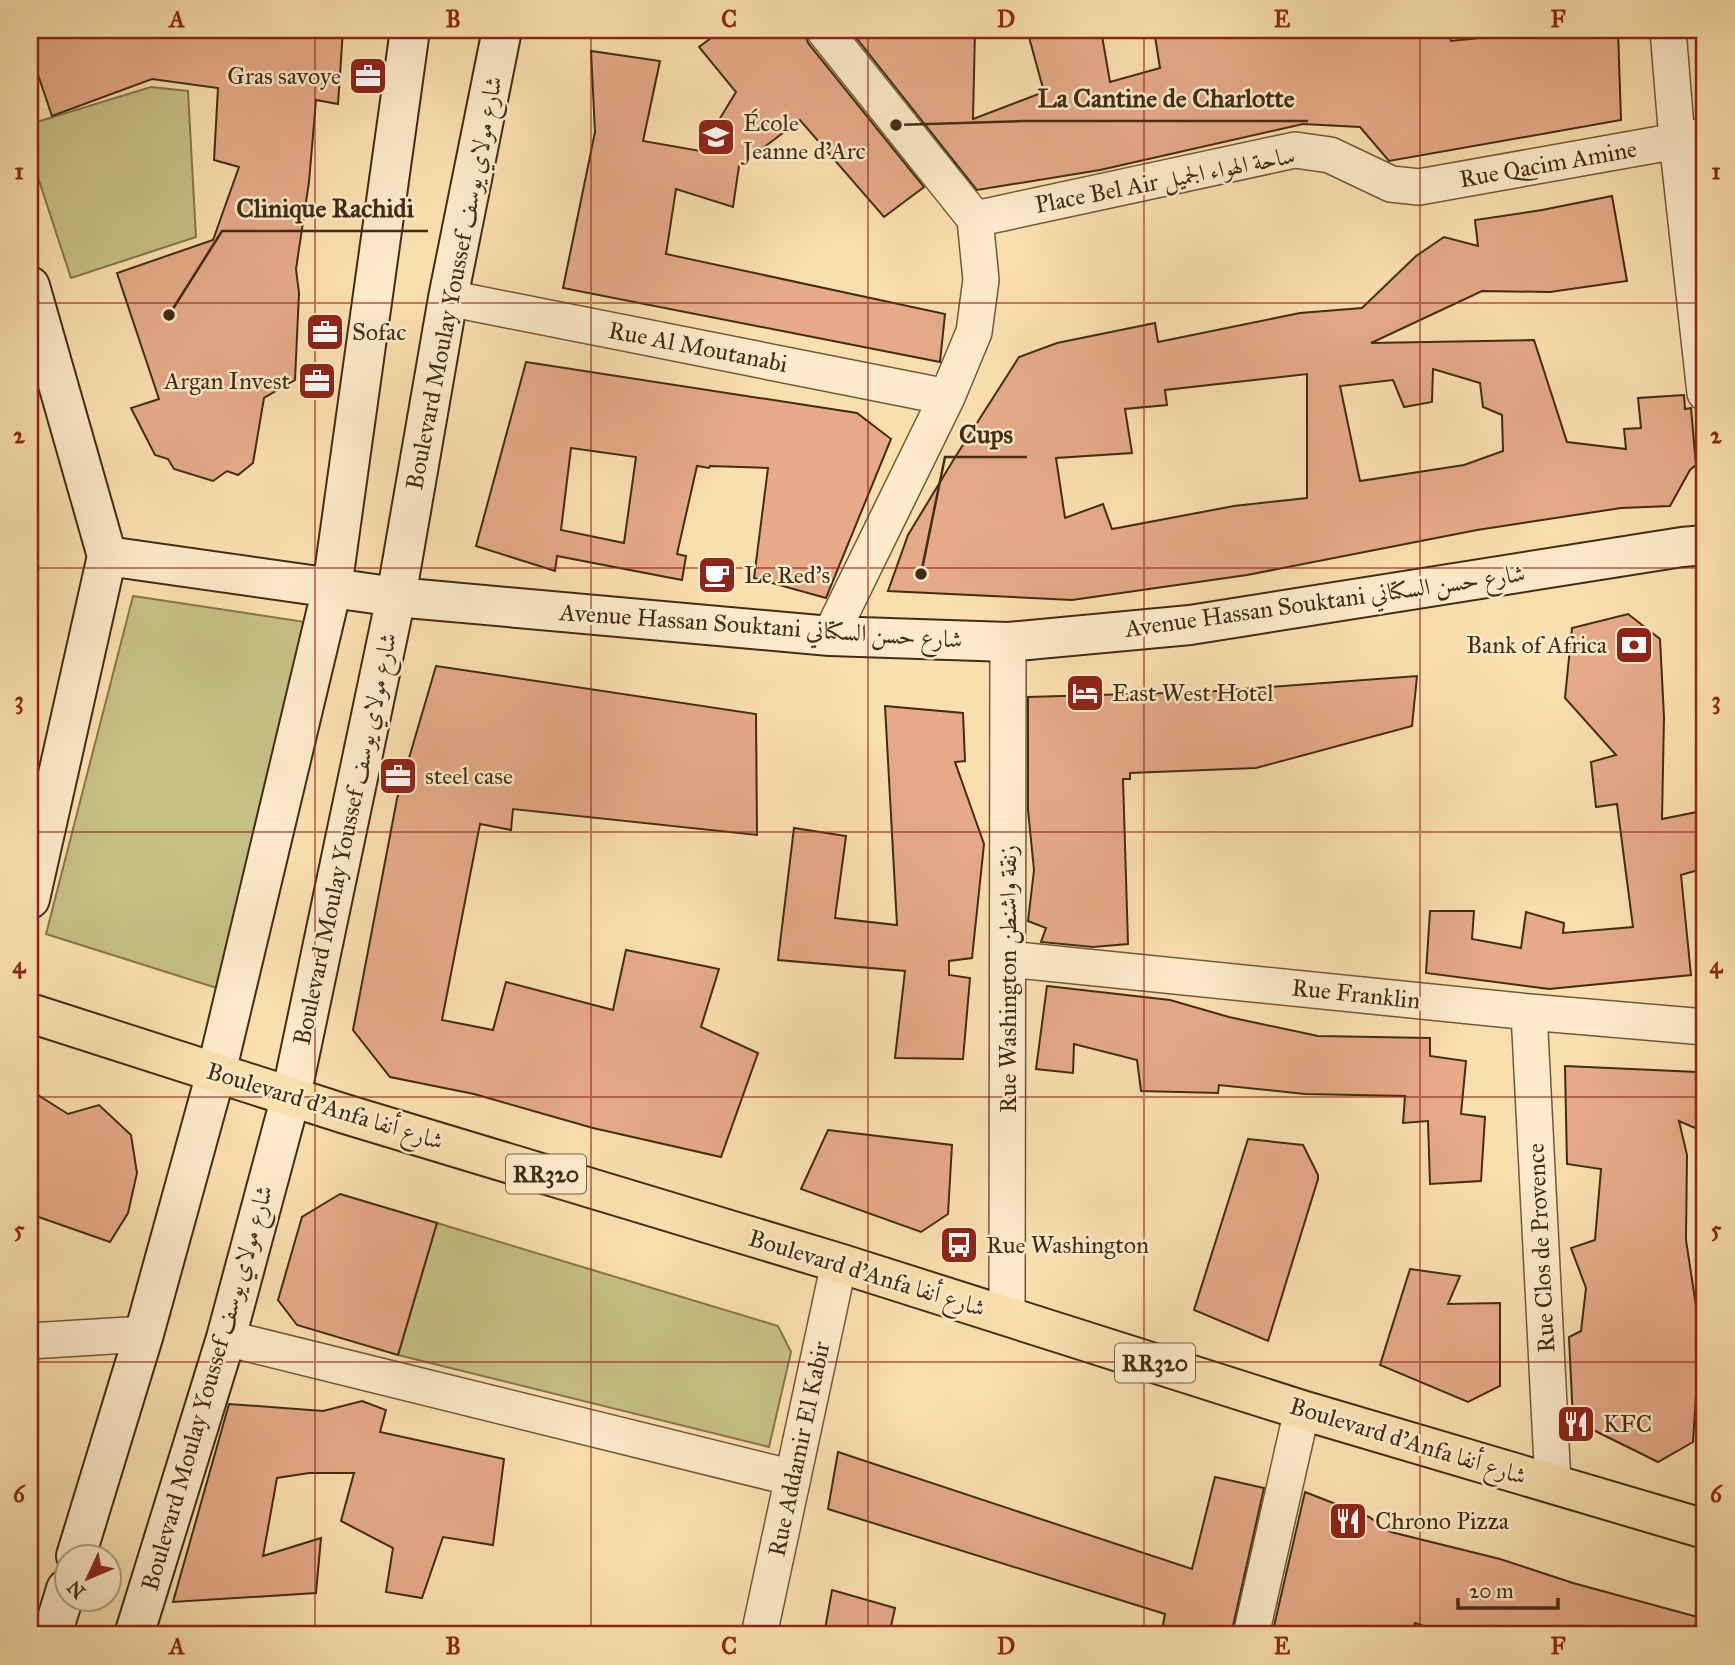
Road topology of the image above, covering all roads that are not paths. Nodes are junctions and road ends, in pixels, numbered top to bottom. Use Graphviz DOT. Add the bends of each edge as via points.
graph roads {
  1 [pos="410,30"];
  2 [pos="502,30"];
  3 [pos="824,30"];
  4 [pos="1668,30"];
  5 [pos="1691,138"];
  6 [pos="1391,184"];
  7 [pos="975,219"];
  8 [pos="30,286"];
  9 [pos="449,298"];
  10 [pos="1705,393"];
  11 [pos="947,397"];
  12 [pos="1705,545"];
  13 [pos="107,556"];
  14 [pos="332,588"];
  15 [pos="396,597"];
  16 [pos="830,636"];
  17 [pos="1008,642"];
  18 [pos="30,899"];
  19 [pos="1008,959"];
  20 [pos="1529,1012"];
  21 [pos="30,1013"];
  22 [pos="1705,1027"];
  23 [pos="216,1073"];
  24 [pos="291,1096"];
  25 [pos="839,1263"];
  26 [pos="1007,1316"];
  27 [pos="144,1334"];
  28 [pos="226,1338"];
  29 [pos="30,1342"];
  30 [pos="1302,1410"];
  31 [pos="793,1478"];
  32 [pos="1553,1484"];
  33 [pos="1705,1530"];
  34 [pos="80,1542"];
  35 [pos="59,1612"];
  36 [pos="52,1635"];
  37 [pos="134,1635"];
  38 [pos="759,1635"];
  39 [pos="1251,1635"];
  1 -- 14 [label="main road"];
  2 -- 9 [label="main road, Boulevard Moulay Youssef شارع مولاي يوسف"];
  3 -- 7 [label="street"];
  4 -- 5 [label="street"];
  5 -- 6 [label="street, Rue Qacim Amine" via="1419,187"];
  5 -- 10 [label="street"];
  6 -- 7 [label="street, Place Bel Air ساحة الهواء الجميل" via="1330,155 1295,150"];
  7 -- 11 [label="street" via="981,280 974,332"];
  8 -- 13 [label="main road"];
  9 -- 11 [label="street, Rue Al Moutanabi"];
  9 -- 15 [label="main road, Boulevard Moulay Youssef شارع مولاي يوسف"];
  11 -- 16 [label="street"];
  12 -- 17 [label="main road, Avenue Hassan Souktani شارع حسن السكتاني" via="1190,625"];
  13 -- 14 [label="main road, Avenue Hassan Souktani شارع حسن السكتاني"];
  13 -- 18 [label="main road"];
  14 -- 15 [label="main road, Avenue Hassan Souktani شارع حسن السكتاني"];
  14 -- 23 [label="main road"];
  15 -- 16 [label="main road, Avenue Hassan Souktani شارع حسن السكتاني"];
  15 -- 24 [label="main road, Boulevard Moulay Youssef شارع مولاي يوسف"];
  16 -- 17 [label="main road, Avenue Hassan Souktani شارع حسن السكتاني"];
  17 -- 19 [label="street, Rue Washington زنقة واشنطن"];
  19 -- 20 [label="street, Rue Franklin"];
  19 -- 26 [label="street, Rue Washington زنقة واشنطن"];
  20 -- 22 [label="street, Rue Franklin"];
  20 -- 32 [label="street, Rue Clos de Provence"];
  21 -- 23 [label="main road, Boulevard d'Anfa شارع أنفا / RR320"];
  23 -- 24 [label="main road, Boulevard d'Anfa شارع أنفا / RR320"];
  23 -- 27 [label="main road"];
  24 -- 25 [label="main road, Boulevard d'Anfa شارع أنفا / RR320"];
  24 -- 28 [label="main road, Boulevard Moulay Youssef شارع مولاي يوسف"];
  25 -- 26 [label="main road, Boulevard d'Anfa شارع أنفا / RR320"];
  25 -- 31 [label="street, Rue Addamir El Kabir"];
  26 -- 30 [label="main road, Boulevard d'Anfa شارع أنفا / RR320"];
  27 -- 29 [label="street"];
  27 -- 34 [label="main road"];
  28 -- 31 [label="street"];
  28 -- 37 [label="main road, Boulevard Moulay Youssef شارع مولاي يوسف"];
  30 -- 32 [label="main road, Boulevard d'Anfa شارع أنفا / RR320"];
  30 -- 39 [label="street"];
  31 -- 38 [label="street, Rue Addamir El Kabir"];
  32 -- 33 [label="main road, Boulevard d'Anfa شارع أنفا / RR320"];
  35 -- 36 [label="main road"];
}
